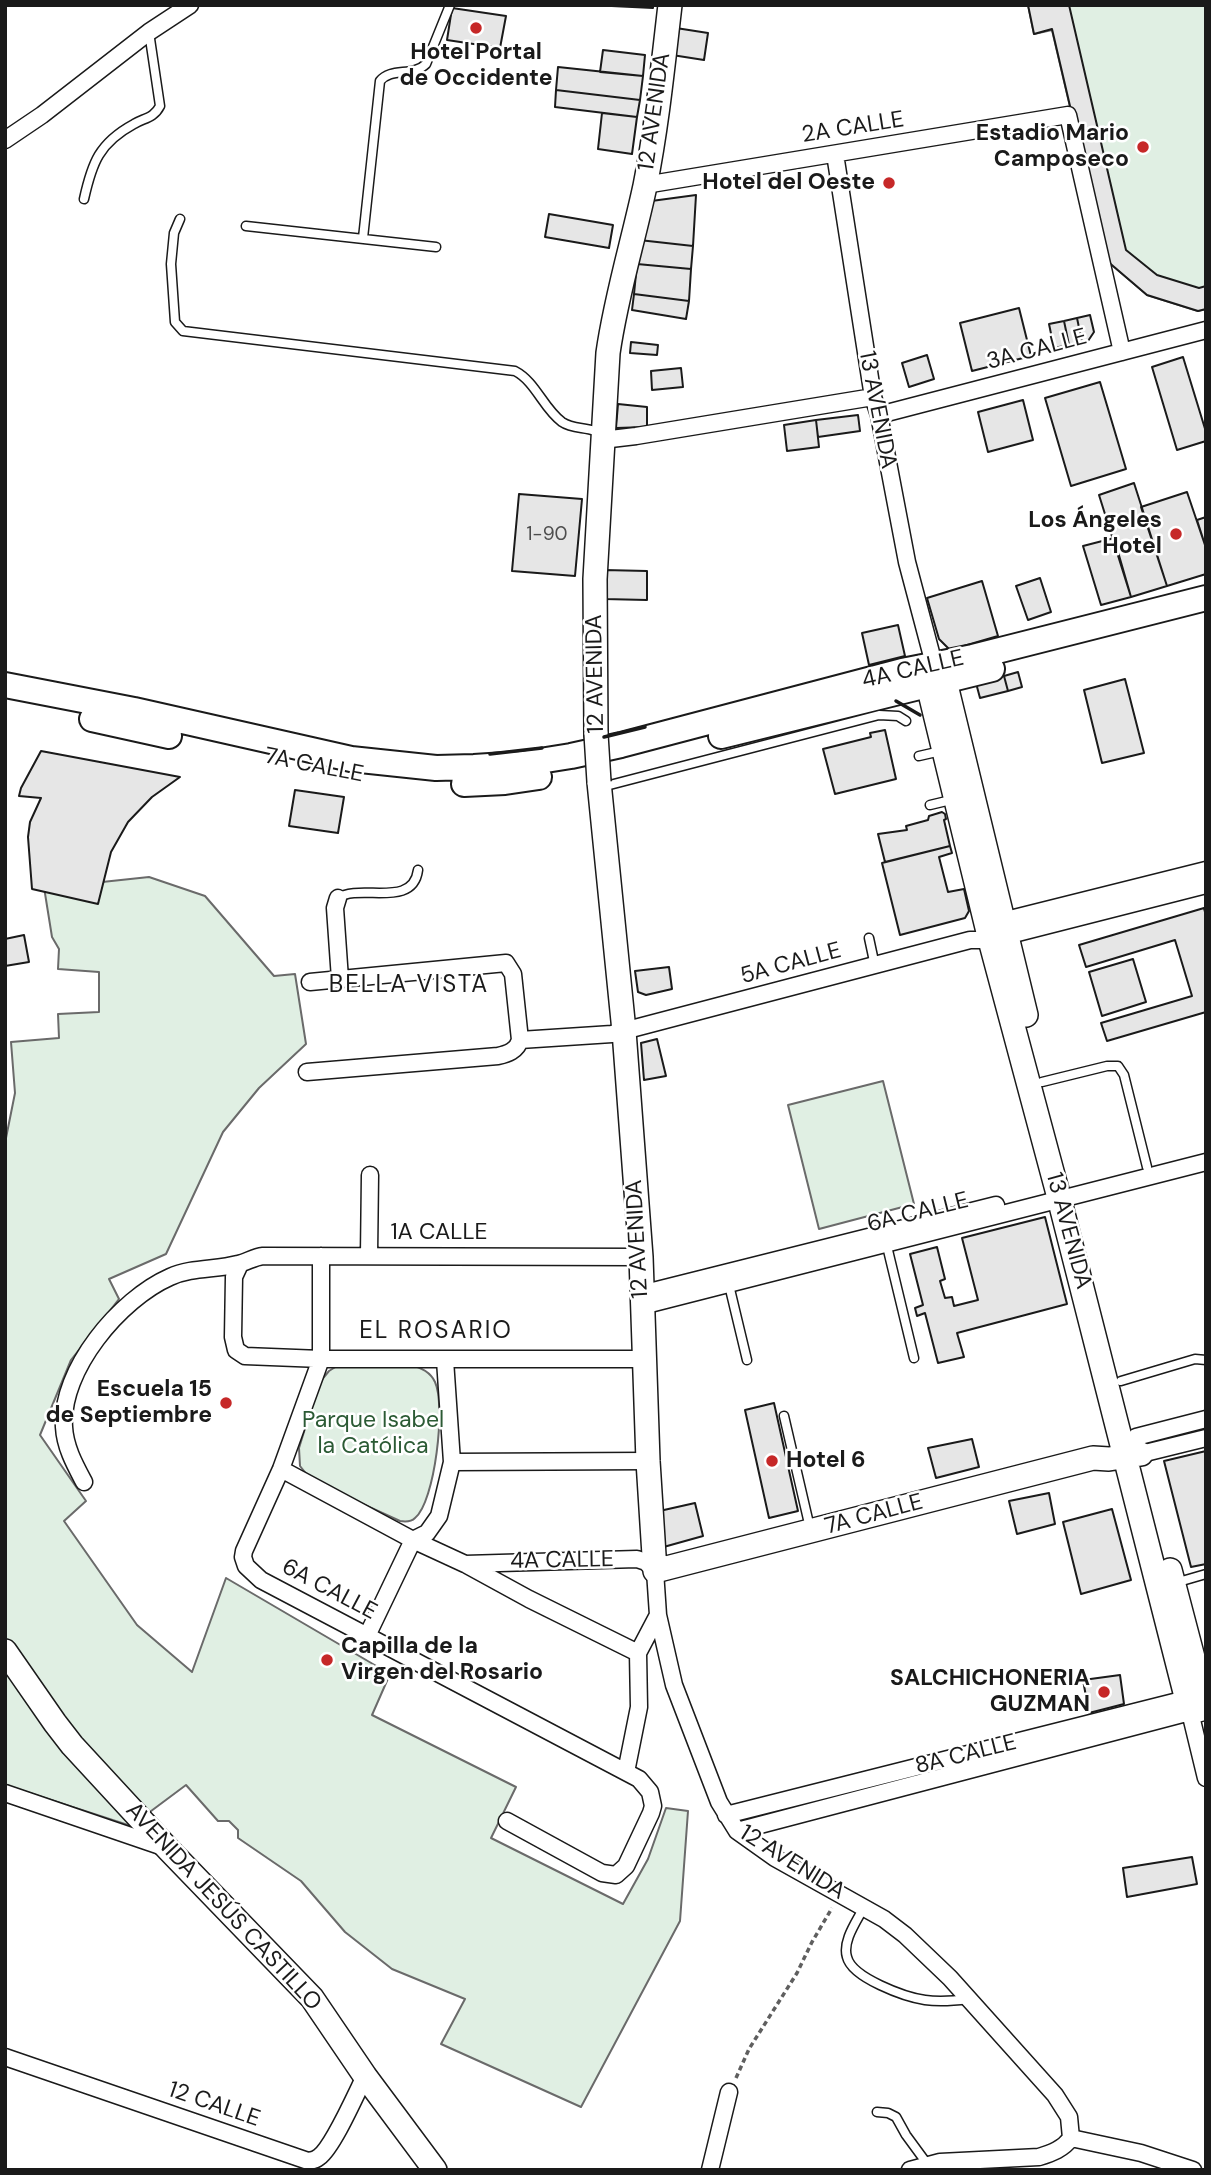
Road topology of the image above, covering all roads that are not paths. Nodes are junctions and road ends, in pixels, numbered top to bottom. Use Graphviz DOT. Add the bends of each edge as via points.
graph roads {
  1 [pos="190,5"];
  2 [pos="450,5"];
  3 [pos="670,5"];
  4 [pos="149,32"];
  5 [pos="5,140"];
  6 [pos="835,154"];
  7 [pos="645,185"];
  8 [pos="84,199"];
  9 [pos="180,219"];
  10 [pos="246,226"];
  11 [pos="363,239"];
  12 [pos="436,247"];
  13 [pos="1206,330"];
  14 [pos="1122,352"];
  15 [pos="873,397"];
  16 [pos="879,415"];
  17 [pos="602,440"];
  18 [pos="1206,598"];
  19 [pos="1206,614"];
  20 [pos="936,677"];
  21 [pos="5,685"];
  22 [pos="5,701"];
  23 [pos="906,721"];
  24 [pos="944,750"];
  25 [pos="623,753"];
  26 [pos="919,757"];
  27 [pos="599,785"];
  28 [pos="955,799"];
  29 [pos="930,805"];
  30 [pos="418,870"];
  31 [pos="1206,870"];
  32 [pos="1206,885"];
  33 [pos="338,898"];
  34 [pos="991,932"];
  35 [pos="869,938"];
  36 [pos="876,966"];
  37 [pos="340,979"];
  38 [pos="310,982"];
  39 [pos="624,1031"];
  40 [pos="520,1040"];
  41 [pos="307,1072"];
  42 [pos="1042,1082"];
  43 [pos="1206,1152"];
  44 [pos="1206,1162"];
  45 [pos="1147,1167"];
  46 [pos="370,1175"];
  47 [pos="1066,1193"];
  48 [pos="885,1239"];
  49 [pos="369,1255"];
  50 [pos="321,1256"];
  51 [pos="641,1257"];
  52 [pos="792,1262"];
  53 [pos="240,1264"];
  54 [pos="729,1285"];
  55 [pos="642,1300"];
  56 [pos="914,1358"];
  57 [pos="321,1359"];
  58 [pos="643,1359"];
  59 [pos="445,1360"];
  60 [pos="747,1360"];
  61 [pos="1206,1360"];
  62 [pos="1121,1381"];
  63 [pos="784,1416"];
  64 [pos="1206,1419"];
  65 [pos="1206,1438"];
  66 [pos="1131,1448"];
  67 [pos="648,1461"];
  68 [pos="452,1462"];
  69 [pos="281,1469"];
  70 [pos="84,1482"];
  71 [pos="811,1531"];
  72 [pos="413,1540"];
  73 [pos="466,1564"];
  74 [pos="655,1571"];
  75 [pos="1206,1574"];
  76 [pos="1174,1583"];
  77 [pos="658,1615"];
  78 [pos="367,1636"];
  79 [pos="5,1651"];
  80 [pos="638,1653"];
  81 [pos="1199,1702"];
  82 [pos="626,1772"];
  83 [pos="1206,1778"];
  84 [pos="5,1793"];
  85 [pos="726,1815"];
  86 [pos="507,1821"];
  87 [pos="737,1831"];
  88 [pos="168,1849"];
  89 [pos="864,1907"];
  90 [pos="968,1999"];
  91 [pos="5,2057"];
  92 [pos="365,2076"];
  93 [pos="729,2092"];
  94 [pos="877,2112"];
  95 [pos="1071,2138"];
  96 [pos="928,2165"];
  97 [pos="435,2170"];
  98 [pos="710,2170"];
  99 [pos="910,2170"];
  100 [pos="1193,2170"];
  1 -- 4 [label="street"];
  2 -- 11 [label="lane" via="426,64 411,72 388,74 380,81"];
  3 -- 7 [label="street, 12 AVENIDA"];
  4 -- 5 [label="street"];
  4 -- 8 [label="lane" via="160,106 154,116 125,129 101,150"];
  6 -- 7 [label="street, 2A CALLE"];
  6 -- 14 [label="street, 2A CALLE" via="1068,115"];
  6 -- 15 [label="street, 13 AVENIDA"];
  7 -- 17 [label="street, 12 AVENIDA" via="613,318"];
  9 -- 17 [label="lane" via="171,264 175,322 183,331 515,371 562,422 595,431"];
  10 -- 11 [label="lane"];
  11 -- 12 [label="lane"];
  13 -- 14 [label="street, 3A CALLE"];
  14 -- 16 [label="street, 3A CALLE"];
  15 -- 16 [label="street, 13 AVENIDA"];
  15 -- 17 [label="street"];
  16 -- 20 [label="street, 13 AVENIDA" via="907,562"];
  17 -- 27 [label="street, 12 AVENIDA, bridge" via="595,579"];
  18 -- 20 [label="main road, 4A CALLE" via="973,657"];
  19 -- 20 [label="main road, 4A CALLE"];
  20 -- 24 [label="street, 13 AVENIDA"];
  20 -- 25 [label="main road, 4A CALLE"];
  20 -- 34 [label="street, 13 AVENIDA"];
  21 -- 25 [label="main road, 7A CALLE" via="393,765 521,764"];
  22 -- 25 [label="main road, 7A CALLE" via="318,768 429,783 505,782"];
  23 -- 27 [label="lane" via="879,715"];
  24 -- 26 [label="lane"];
  24 -- 28 [label="street, 13 AVENIDA"];
  27 -- 39 [label="street, 12 AVENIDA"];
  28 -- 29 [label="lane"];
  28 -- 34 [label="street, 13 AVENIDA"];
  30 -- 33 [label="lane" via="413,883 398,892 354,892"];
  31 -- 34 [label="street, 5A CALLE"];
  32 -- 34 [label="street, 5A CALLE"];
  33 -- 37 [label="street"];
  34 -- 36 [label="street, 5A CALLE"];
  34 -- 42 [label="street, 13 AVENIDA"];
  34 -- 47 [label="street, 13 AVENIDA"];
  35 -- 36 [label="lane"];
  36 -- 39 [label="street, 5A CALLE"];
  37 -- 38 [label="street"];
  37 -- 40 [label="street" via="506,963 513,974"];
  39 -- 40 [label="street, 5A CALLE"];
  39 -- 51 [label="street, 12 AVENIDA"];
  40 -- 41 [label="street" via="513,1051 498,1056"];
  42 -- 45 [label="lane" via="1118,1066"];
  42 -- 47 [label="street, 13 AVENIDA"];
  43 -- 45 [label="street, 6A CALLE"];
  44 -- 47 [label="street, 6A CALLE"];
  45 -- 47 [label="street, 6A CALLE"];
  46 -- 49 [label="street"];
  47 -- 48 [label="street, 6A CALLE"];
  47 -- 62 [label="street, 13 AVENIDA"];
  47 -- 66 [label="street, 13 AVENIDA"];
  48 -- 52 [label="street, 6A CALLE"];
  48 -- 56 [label="lane"];
  49 -- 50 [label="street, 1A CALLE"];
  49 -- 51 [label="street, 1A CALLE"];
  50 -- 53 [label="street, 1A CALLE" via="263,1256"];
  50 -- 57 [label="street"];
  51 -- 55 [label="street, 12 AVENIDA"];
  52 -- 54 [label="street, 6A CALLE"];
  52 -- 55 [label="street, 6A CALLE"];
  53 -- 57 [label="street" via="234,1277 236,1350 257,1358"];
  53 -- 70 [label="street, 1A CALLE" via="187,1271 155,1284 122,1309 96,1342 77,1370 66,1398 64,1428 71,1458"];
  54 -- 55 [label="street, 6A CALLE"];
  54 -- 60 [label="lane"];
  55 -- 58 [label="street, 12 AVENIDA"];
  57 -- 59 [label="street"];
  57 -- 69 [label="street"];
  58 -- 59 [label="street"];
  58 -- 67 [label="street, 12 AVENIDA"];
  59 -- 68 [label="street"];
  61 -- 62 [label="lane" via="1195,1359"];
  62 -- 66 [label="street, 13 AVENIDA"];
  63 -- 71 [label="lane"];
  64 -- 66 [label="street, 7A CALLE"];
  65 -- 66 [label="street, 7A CALLE"];
  66 -- 71 [label="street, 7A CALLE" via="1106,1447 1093,1458"];
  66 -- 76 [label="street, 13 AVENIDA"];
  66 -- 81 [label="street, 13 AVENIDA"];
  67 -- 68 [label="street"];
  67 -- 74 [label="street, 12 AVENIDA"];
  68 -- 72 [label="street" via="439,1516 427,1533"];
  69 -- 72 [label="street"];
  69 -- 78 [label="street, 6A CALLE" via="246,1545 244,1560 261,1580"];
  71 -- 74 [label="street, 7A CALLE"];
  72 -- 73 [label="street"];
  72 -- 78 [label="street"];
  73 -- 74 [label="street, 4A CALLE" via="637,1559"];
  73 -- 80 [label="street"];
  74 -- 77 [label="street, 12 AVENIDA"];
  75 -- 76 [label="lane"];
  76 -- 81 [label="street, 13 AVENIDA"];
  77 -- 80 [label="street"];
  77 -- 85 [label="street, 12 AVENIDA" via="674,1685"];
  78 -- 82 [label="street, 6A CALLE"];
  79 -- 88 [label="street, AVENIDA JESÚS CASTILLO" via="72,1745"];
  80 -- 82 [label="street" via="639,1707"];
  81 -- 83 [label="street, 13 AVENIDA"];
  81 -- 85 [label="street, 8A CALLE"];
  81 -- 87 [label="street, 8A CALLE"];
  82 -- 86 [label="street, 6A CALLE" via="650,1792 651,1814 626,1866 616,1875 602,1873"];
  84 -- 88 [label="street"];
  85 -- 87 [label="street, 12 AVENIDA"];
  87 -- 89 [label="street, 12 AVENIDA" via="775,1858"];
  88 -- 92 [label="street, AVENIDA JESÚS CASTILLO" via="298,1982"];
  89 -- 90 [label="street, 12 AVENIDA" via="931,1958"];
  89 -- 90 [label="lane" via="846,1949 852,1968 908,1996"];
  90 -- 95 [label="street, 12 AVENIDA" via="1055,2095 1069,2117"];
  91 -- 92 [label="street, 12 CALLE" via="308,2161 324,2152"];
  92 -- 97 [label="street, AVENIDA JESÚS CASTILLO"];
  93 -- 98 [label="street"];
  94 -- 96 [label="lane" via="896,2117"];
  95 -- 96 [label="street" via="1062,2148 1039,2157"];
  95 -- 100 [label="street"];
  96 -- 99 [label="street"];
}
